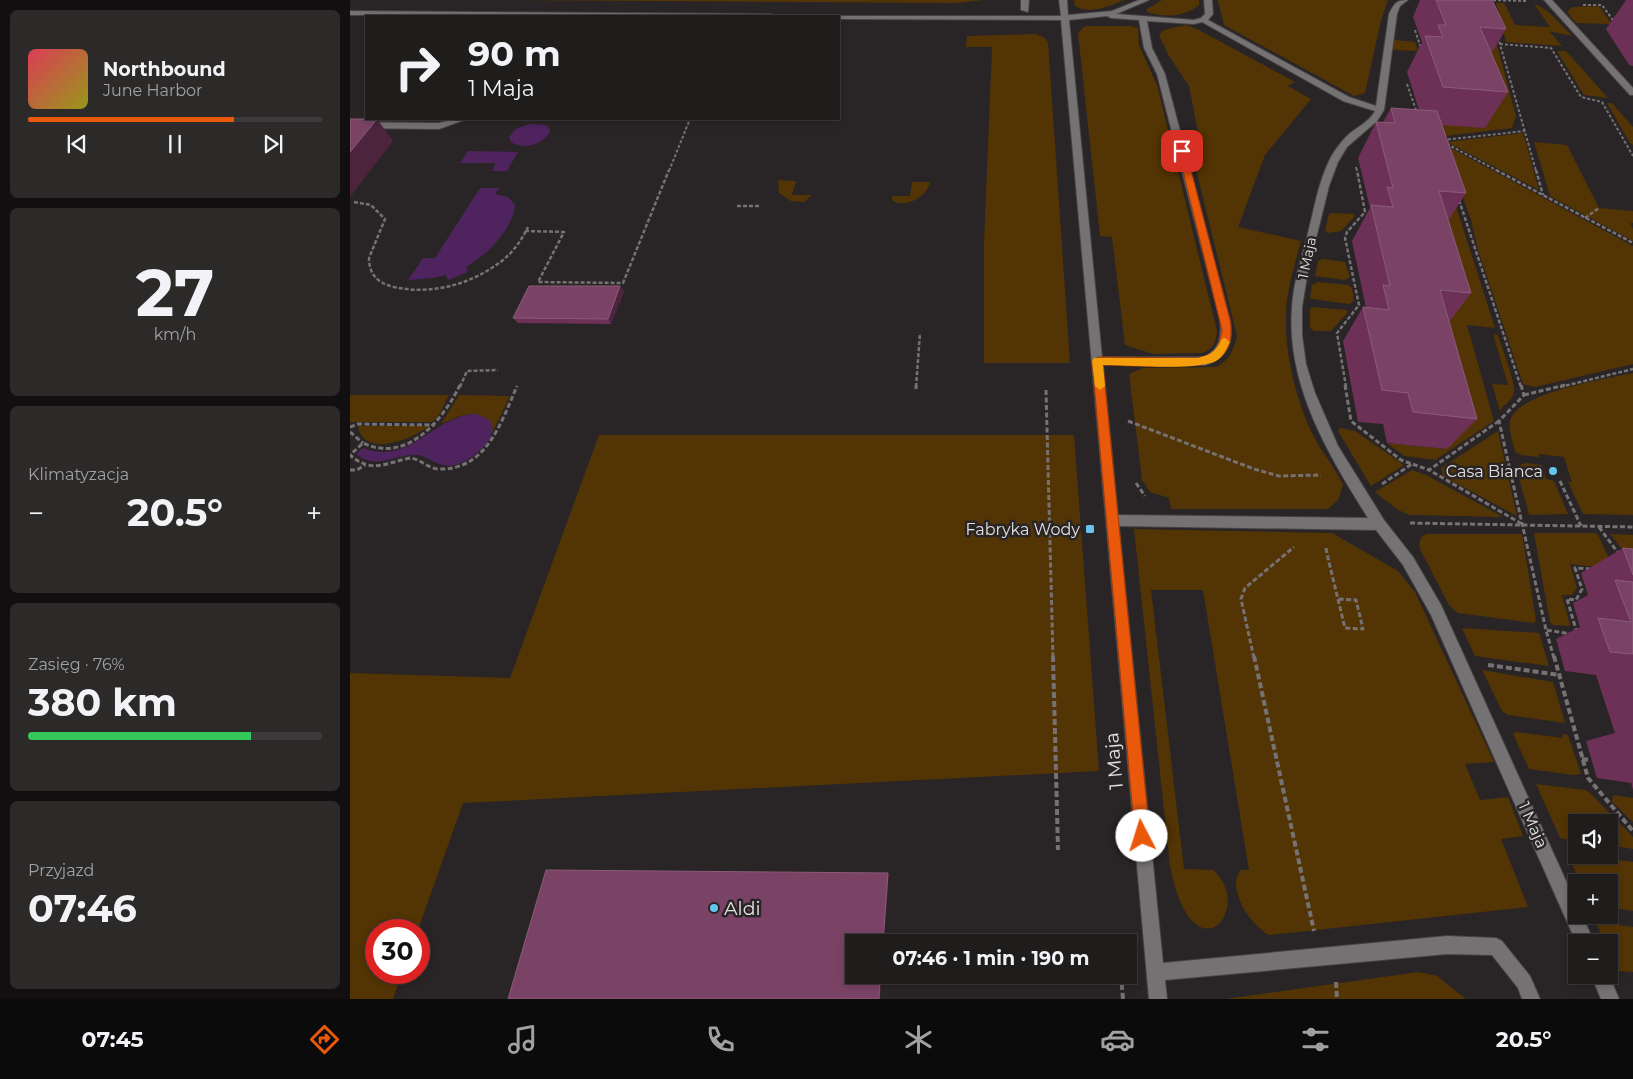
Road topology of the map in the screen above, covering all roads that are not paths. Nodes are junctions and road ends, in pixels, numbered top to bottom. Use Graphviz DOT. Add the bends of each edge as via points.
graph roads {
  1 [pos="1025,0"];
  2 [pos="1063,0"];
  3 [pos="1145,0"];
  4 [pos="1208,0"];
  5 [pos="1404,0"];
  6 [pos="1549,1"];
  7 [pos="1025,10"];
  8 [pos="350,13"];
  9 [pos="541,15"];
  10 [pos="1102,15"];
  11 [pos="840,17"];
  12 [pos="1065,18"];
  13 [pos="1144,19"];
  14 [pos="1203,20"];
  15 [pos="1633,93"];
  16 [pos="1380,110"];
  17 [pos="460,120"];
  18 [pos="350,125"];
  19 [pos="1098,361"];
  20 [pos="1113,520"];
  21 [pos="1379,524"];
  22 [pos="1581,934"];
  23 [pos="1156,972"];
  24 [pos="1604,984"];
  25 [pos="1158,999"];
  26 [pos="1531,999"];
  27 [pos="1610,999"];
  1 -- 7 [label="street"];
  2 -- 12 [label="street, 1 Maja"];
  3 -- 10 [label="street"];
  4 -- 14 [label="street" via="1210,10"];
  5 -- 16 [label="street" via="1393,14"];
  6 -- 15 [label="street"];
  8 -- 9 [label="street"];
  10 -- 12 [label="street"];
  10 -- 13 [label="street"];
  11 -- 12 [label="street"];
  12 -- 19 [label="street, 1 Maja"];
  13 -- 14 [label="street"];
  13 -- 19 [label="street" via="1146,44 1161,74 1225,320 1226,339 1219,354 1205,361"];
  14 -- 16 [label="street" via="1346,99"];
  16 -- 21 [label="street, 1 Maja" via="1373,121 1340,151 1330,170 1306,257 1297,308 1298,340 1306,382 1321,422 1346,474"];
  17 -- 18 [label="street" via="439,126"];
  19 -- 20 [label="street, 1 Maja"];
  20 -- 21 [label="street"];
  20 -- 23 [label="street, 1 Maja"];
  21 -- 22 [label="street, 1 Maja" via="1408,561 1436,610"];
  23 -- 25 [label="street, 1 Maja"];
  23 -- 26 [label="street" via="1446,945 1496,947 1524,982"];
  24 -- 27 [label="street"];
}
